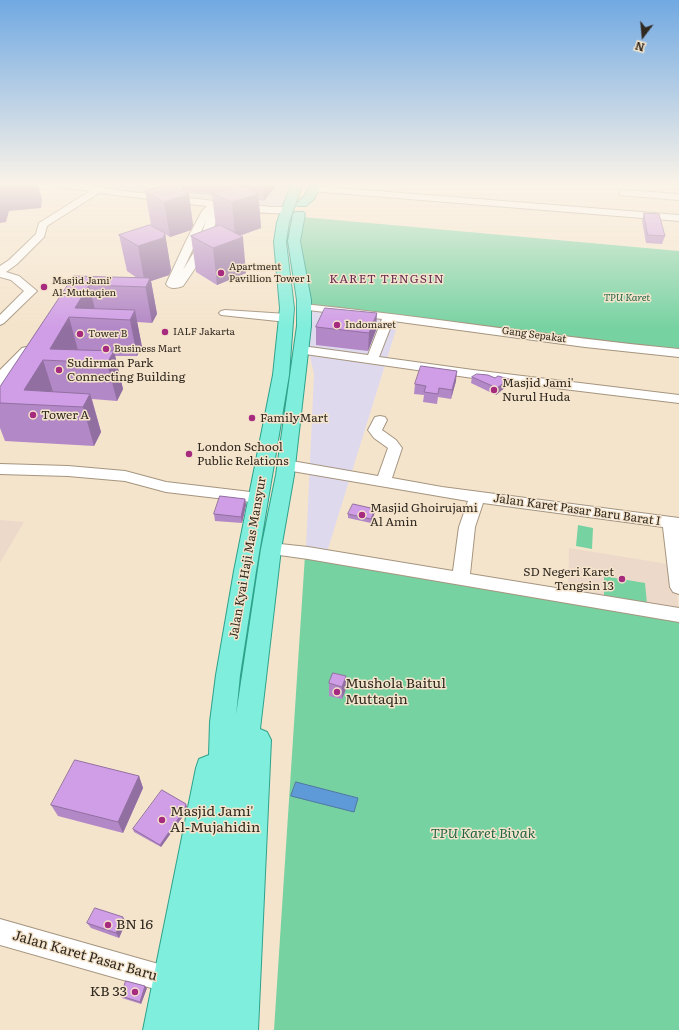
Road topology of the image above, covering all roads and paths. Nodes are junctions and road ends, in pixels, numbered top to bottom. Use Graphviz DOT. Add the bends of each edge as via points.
graph roads {
  1 [pos="41,231"];
  2 [pos="205,231"];
  3 [pos="283,231"];
  4 [pos="295,231"];
  5 [pos="203,235"];
  6 [pos="0,272"];
  7 [pos="304,307"];
  8 [pos="225,313"];
  9 [pos="390,317"];
  10 [pos="287,318"];
  11 [pos="0,321"];
  12 [pos="302,350"];
  13 [pos="26,351"];
  14 [pos="679,353"];
  15 [pos="372,360"];
  16 [pos="679,399"];
  17 [pos="0,400"];
  18 [pos="380,420"];
  19 [pos="286,465"];
  20 [pos="0,469"];
  21 [pos="383,482"];
  22 [pos="477,496"];
  23 [pos="259,498"];
  24 [pos="674,523"];
  25 [pos="271,549"];
  26 [pos="678,569"];
  27 [pos="461,579"];
  28 [pos="679,587"];
  29 [pos="679,615"];
  30 [pos="256,670"];
  31 [pos="223,722"];
  32 [pos="225,818"];
  33 [pos="0,932"];
  34 [pos="169,980"];
  35 [pos="160,1030"];
  36 [pos="182,1030"];
  37 [pos="208,1030"];
  38 [pos="241,1030"];
  1 -- 6 [label="street" via="41,236"];
  2 -- 5 [label="street"];
  3 -- 10 [label="main road, Jalan Kyai Haji Mas Mansyur" via="280,242"];
  4 -- 7 [label="main road, Jalan Kyai Haji Mas Mansyur" via="294,240"];
  5 -- 5 [label="street" via="180,276 191,241"];
  6 -- 11 [label="street" via="18,280 31,291"];
  7 -- 9 [label="street, Gang Sepakat"];
  7 -- 12 [label="main road, Jalan Kyai Haji Mas Mansyur"];
  8 -- 10 [label="street"];
  9 -- 14 [label="street, Gang Sepakat"];
  9 -- 15 [label="street"];
  10 -- 23 [label="main road, Jalan Kyai Haji Mas Mansyur" via="282,375"];
  12 -- 15 [label="street"];
  12 -- 19 [label="main road, Jalan Kyai Haji Mas Mansyur"];
  13 -- 17 [label="street" via="2,375 4,385"];
  15 -- 16 [label="street"];
  18 -- 21 [label="street" via="376,433 392,443 395,448"];
  19 -- 21 [label="street, Jalan Karet Pasar Baru Barat I"];
  19 -- 25 [label="main road, Jalan Kyai Haji Mas Mansyur"];
  20 -- 23 [label="street" via="60,470 125,476 166,487"];
  21 -- 22 [label="street, Jalan Karet Pasar Baru Barat I"];
  22 -- 24 [label="street, Jalan Karet Pasar Baru Barat I"];
  22 -- 27 [label="street" via="467,527"];
  23 -- 31 [label="main road, Jalan Kyai Haji Mas Mansyur" via="235,629"];
  24 -- 26 [label="street"];
  25 -- 27 [label="street"];
  25 -- 30 [label="main road, Jalan Kyai Haji Mas Mansyur"];
  26 -- 28 [label="street"];
  27 -- 29 [label="street"];
  30 -- 32 [label="main road, Jalan Kyai Haji Mas Mansyur"];
  30 -- 38 [label="main road, Jalan Kyai Haji Mas Mansyur" via="260,712"];
  31 -- 32 [label="main road, Jalan Kyai Haji Mas Mansyur"];
  31 -- 34 [label="main road, Jalan Kyai Haji Mas Mansyur" via="210,759"];
  32 -- 36 [label="main road, Jalan Kyai Haji Mas Mansyur"];
  32 -- 37 [label="main road, Jalan Kyai Haji Mas Mansyur"];
  33 -- 34 [label="street, Jalan Karet Pasar Baru"];
  34 -- 35 [label="main road, Jalan Kyai Haji Mas Mansyur"];
}
